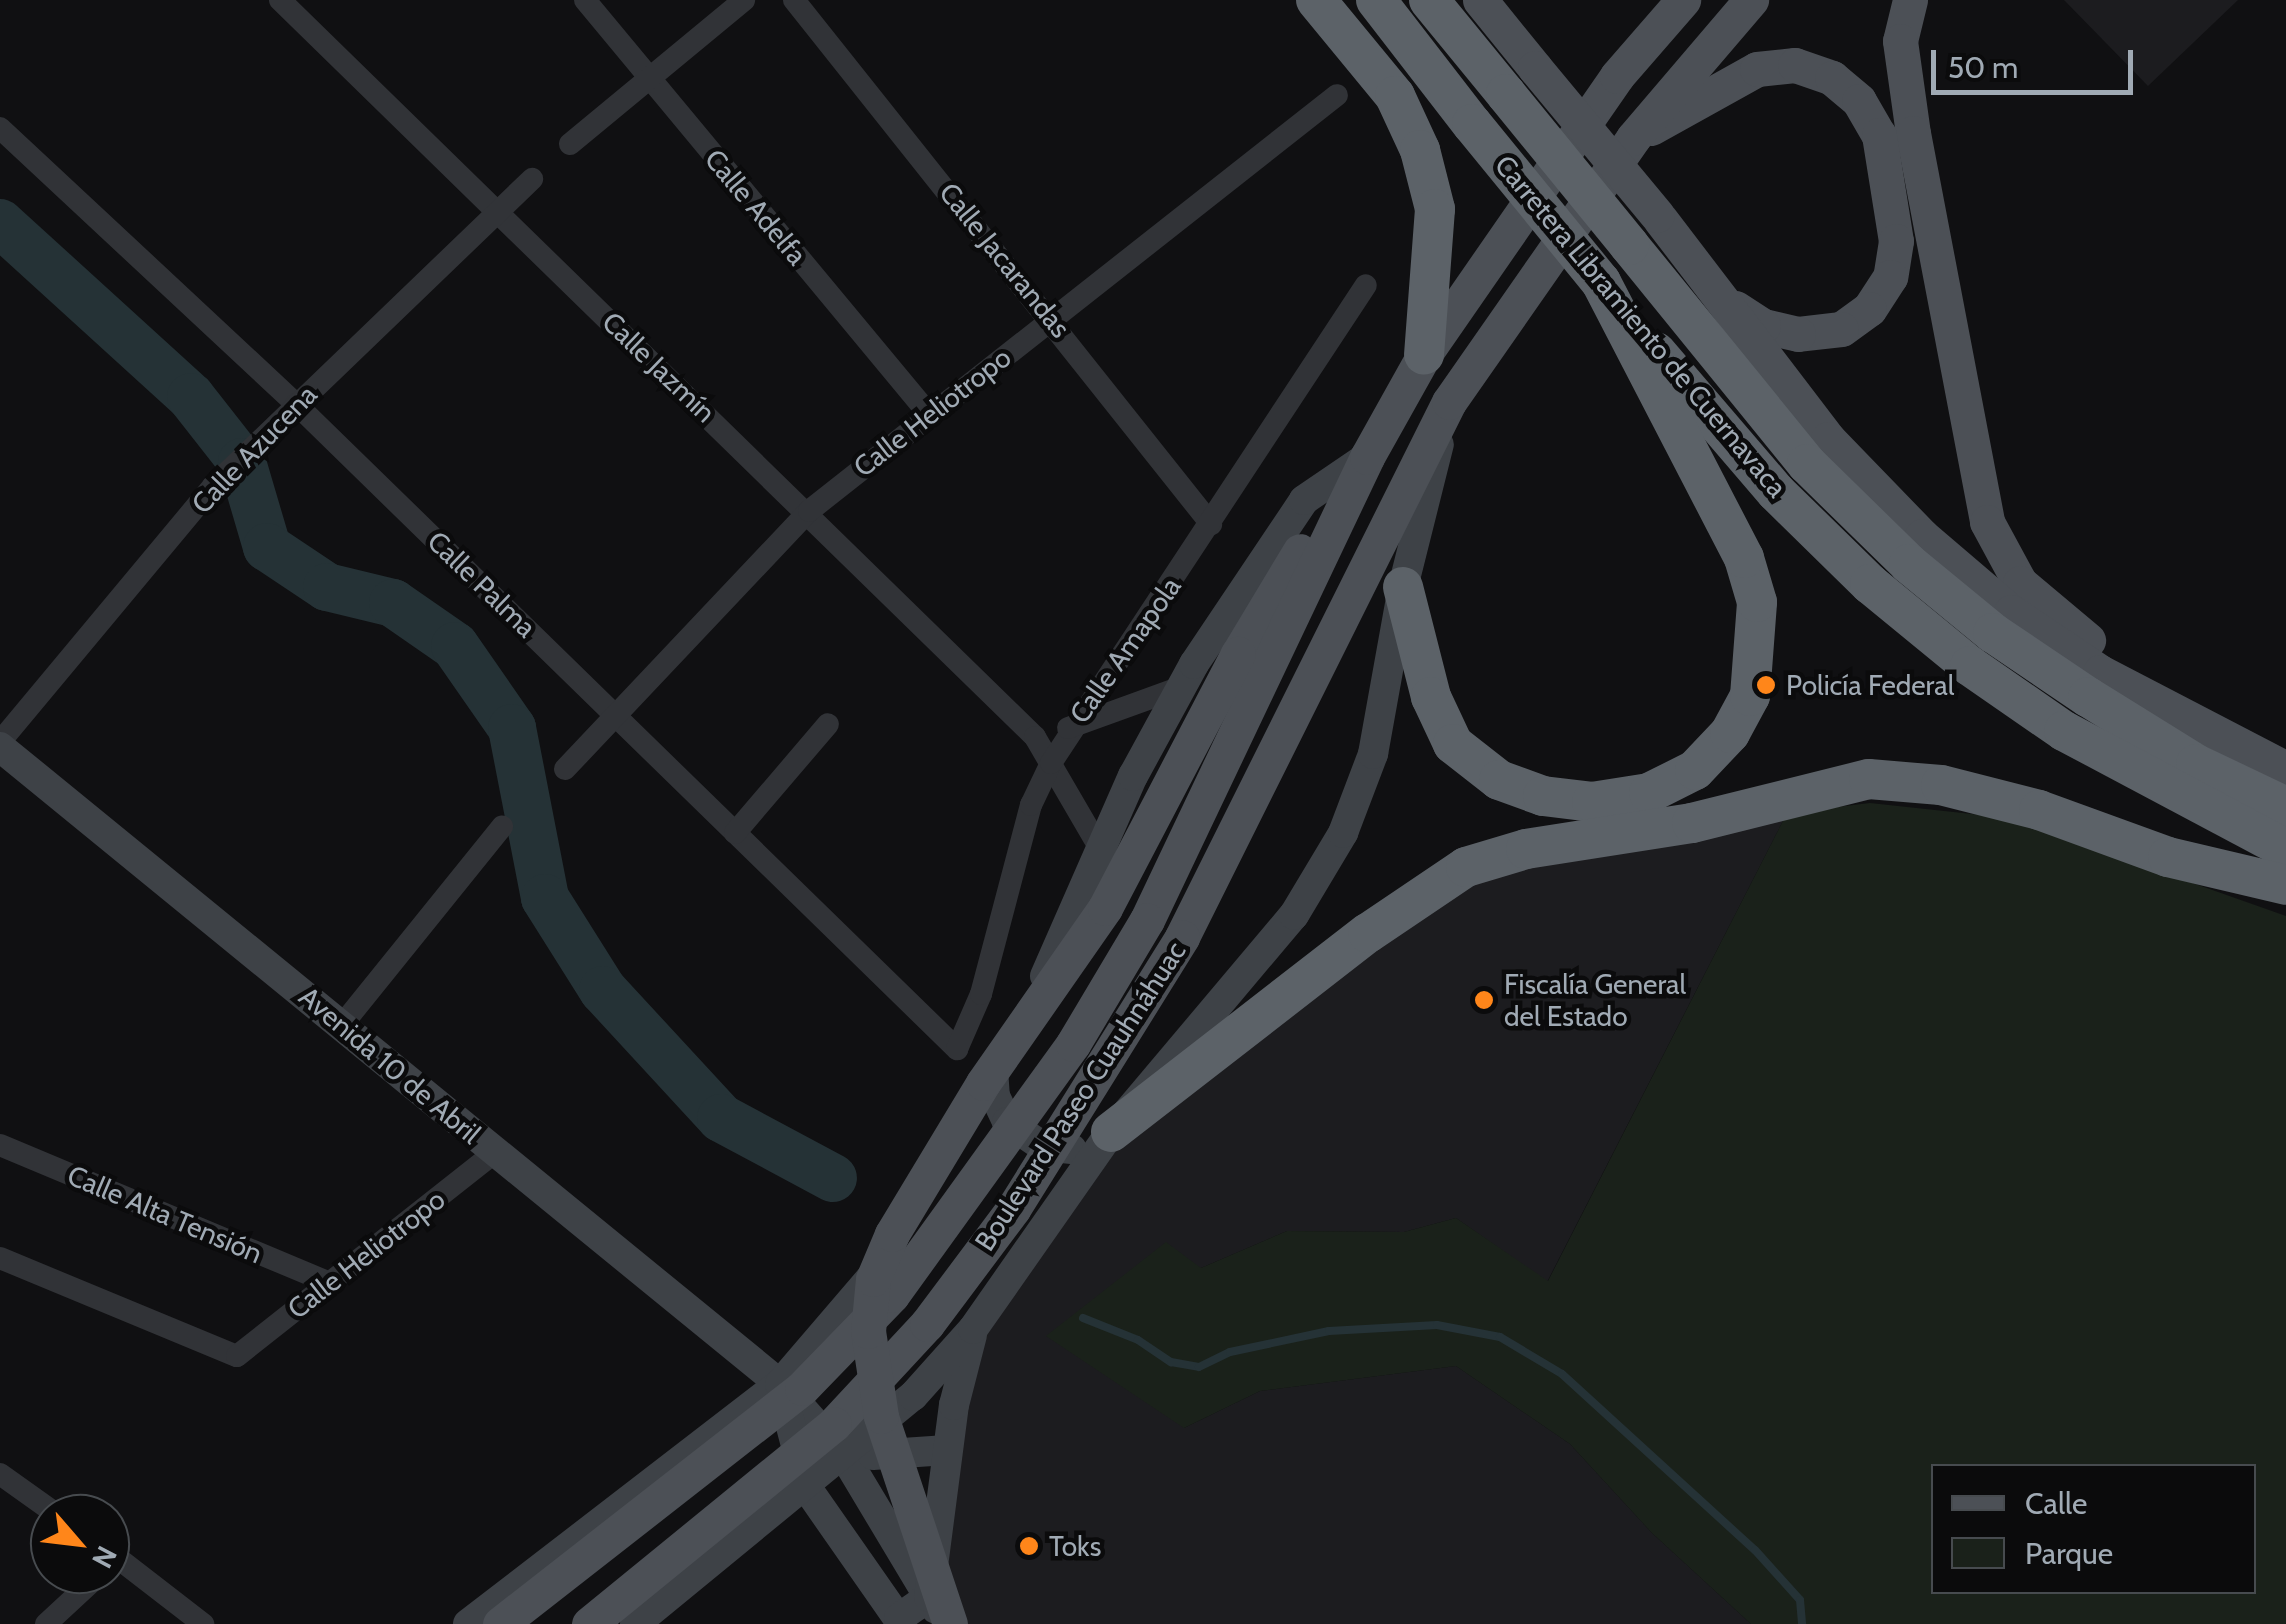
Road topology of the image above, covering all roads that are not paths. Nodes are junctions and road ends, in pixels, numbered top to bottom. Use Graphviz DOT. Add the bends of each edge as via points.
graph roads {
  1 [pos="280,0"];
  2 [pos="585,0"];
  3 [pos="744,0"];
  4 [pos="794,0"];
  5 [pos="1316,0"];
  6 [pos="1376,0"];
  7 [pos="1429,0"];
  8 [pos="1480,0"];
  9 [pos="1496,0"];
  10 [pos="1652,0"];
  11 [pos="1684,0"];
  12 [pos="1751,0"];
  13 [pos="1910,0"];
  14 [pos="1519,70"];
  15 [pos="1617,76"];
  16 [pos="649,79"];
  17 [pos="1337,96"];
  18 [pos="0,128"];
  19 [pos="1633,138"];
  20 [pos="570,144"];
  21 [pos="532,179"];
  22 [pos="496,209"];
  23 [pos="1601,282"];
  24 [pos="1366,285"];
  25 [pos="1723,300"];
  26 [pos="1052,318"];
  27 [pos="1424,355"];
  28 [pos="1449,402"];
  29 [pos="296,404"];
  30 [pos="928,413"];
  31 [pos="1367,456"];
  32 [pos="809,511"];
  33 [pos="1211,524"];
  34 [pos="1403,587"];
  35 [pos="1181,686"];
  36 [pos="616,713"];
  37 [pos="828,724"];
  38 [pos="1070,727"];
  39 [pos="2213,734"];
  40 [pos="1035,737"];
  41 [pos="0,744"];
  42 [pos="1051,762"];
  43 [pos="2286,768"];
  44 [pos="565,769"];
  45 [pos="2286,808"];
  46 [pos="502,826"];
  47 [pos="735,833"];
  48 [pos="1100,847"];
  49 [pos="2286,849"];
  50 [pos="2286,885"];
  51 [pos="342,1025"];
  52 [pos="957,1049"];
  53 [pos="993,1068"];
  54 [pos="1111,1132"];
  55 [pos="0,1145"];
  56 [pos="495,1152"];
  57 [pos="925,1190"];
  58 [pos="0,1258"];
  59 [pos="330,1283"];
  60 [pos="973,1329"];
  61 [pos="787,1397"];
  62 [pos="838,1449"];
  63 [pos="947,1450"];
  64 [pos="0,1474"];
  65 [pos="804,1476"];
  66 [pos="30,1495"];
  67 [pos="130,1570"];
  68 [pos="78,1594"];
  69 [pos="941,1615"];
  70 [pos="901,1621"];
  71 [pos="46,1624"];
  72 [pos="203,1624"];
  73 [pos="468,1624"];
  74 [pos="500,1624"];
  75 [pos="589,1624"];
  76 [pos="633,1624"];
  1 -- 22 [label="street, Calle Jazmín"];
  2 -- 16 [label="street, Calle Adelfa"];
  3 -- 16 [label="street"];
  4 -- 26 [label="street, Calle Jacarandas"];
  5 -- 27 [label="highway" via="1395,96 1420,150 1434,209"];
  6 -- 23 [label="highway, Carretera Libramiento de Cuernavaca, bridge"];
  7 -- 14 [label="highway, Carretera Libramiento de Cuernavaca"];
  8 -- 14 [label="main road"];
  9 -- 14 [label="main road"];
  10 -- 15 [label="main road"];
  11 -- 15 [label="main road"];
  12 -- 19 [label="main road, Boulevard Paseo Cuauhnáhuac"];
  13 -- 39 [label="main road" via="1900,41 1908,96 1963,422 1987,522 2020,582"];
  14 -- 25 [label="main road, bridge" via="1658,217"];
  14 -- 45 [label="highway, Carretera Libramiento de Cuernavaca, bridge" via="1630,246 1806,464 1909,564 1993,633 2088,697 2196,764"];
  15 -- 27 [label="main road, Boulevard Paseo Cuauhnáhuac"];
  16 -- 20 [label="street"];
  16 -- 30 [label="street, Calle Adelfa"];
  17 -- 26 [label="street, Calle Heliotropo"];
  18 -- 29 [label="street, Calle Palma"];
  19 -- 25 [label="main road" via="1757,69 1795,65 1832,78 1859,101 1879,135 1896,241 1890,277 1870,310 1841,329 1798,334 1763,326"];
  19 -- 28 [label="main road, Boulevard Paseo Cuauhnáhuac"];
  21 -- 22 [label="street, Calle Azucena"];
  22 -- 29 [label="street, Calle Azucena"];
  22 -- 32 [label="street, Calle Jazmín"];
  23 -- 34 [label="highway" via="1744,558 1757,602 1750,696 1730,734 1695,770 1649,793 1592,802 1543,796 1499,780 1453,744 1431,698"];
  23 -- 49 [label="highway, Carretera Libramiento de Cuernavaca" via="1776,492 1899,608 2064,731"];
  24 -- 33 [label="street, Calle Amapola"];
  25 -- 39 [label="main road" via="1828,439 1922,536 2011,612 2100,672"];
  26 -- 30 [label="street, Calle Heliotropo"];
  26 -- 33 [label="street, Calle Jacarandas"];
  27 -- 31 [label="main road, Boulevard Paseo Cuauhnáhuac"];
  28 -- 34 [label="main road, Boulevard Paseo Cuauhnáhuac"];
  28 -- 75 [label="main road, Boulevard Paseo Cuauhnáhuac, bridge" via="1182,937 1013,1209 927,1324 834,1424"];
  29 -- 36 [label="street, Calle Palma"];
  29 -- 41 [label="street, Calle Azucena" via="213,486"];
  30 -- 32 [label="street, Calle Heliotropo"];
  31 -- 35 [label="main road, Boulevard Paseo Cuauhnáhuac" via="1304,500"];
  31 -- 69 [label="main road, bridge" via="1238,654 1105,908 983,1083 892,1234 874,1280 868,1330 881,1416"];
  31 -- 74 [label="main road, Boulevard Paseo Cuauhnáhuac, bridge" via="1146,920 1092,1013 892,1294 802,1388"];
  32 -- 36 [label="street, Calle Heliotropo"];
  32 -- 40 [label="street, Calle Jazmín"];
  33 -- 38 [label="street, Calle Amapola"];
  34 -- 54 [label="main road, Boulevard Paseo Cuauhnáhuac" via="1384,714 1335,846 1265,953"];
  35 -- 38 [label="street"];
  35 -- 48 [label="main road, Boulevard Paseo Cuauhnáhuac"];
  36 -- 44 [label="street, Calle Heliotropo"];
  36 -- 47 [label="street, Calle Palma"];
  37 -- 47 [label="street"];
  38 -- 40 [label="street"];
  38 -- 42 [label="street, Calle Amapola"];
  39 -- 43 [label="main road"];
  40 -- 42 [label="street, Calle Jazmín"];
  41 -- 51 [label="main road, Avenida 10 de Abril"];
  42 -- 48 [label="street, Calle Jazmín"];
  42 -- 52 [label="street, Calle Amapola" via="1031,805 981,994"];
  46 -- 51 [label="street"];
  47 -- 52 [label="street, Calle Palma"];
  48 -- 53 [label="main road, Boulevard Paseo Cuauhnáhuac" via="1035,996"];
  50 -- 54 [label="highway" via="2168,857 2039,810 1940,784 1868,778 1692,823 1526,849 1466,866 1368,933"];
  51 -- 56 [label="main road, Avenida 10 de Abril"];
  53 -- 54 [label="main road" via="1000,1110 1028,1140 1071,1150"];
  53 -- 57 [label="main road, Boulevard Paseo Cuauhnáhuac"];
  54 -- 60 [label="main road, Boulevard Paseo Cuauhnáhuac"];
  55 -- 59 [label="street, Calle Alta Tensión"];
  56 -- 59 [label="street, Calle Heliotropo"];
  56 -- 61 [label="main road, Avenida 10 de Abril"];
  57 -- 61 [label="main road, Boulevard Paseo Cuauhnáhuac, bridge"];
  57 -- 61 [label="main road" via="917,1244 883,1297"];
  58 -- 59 [label="street, Calle Heliotropo" via="236,1356"];
  60 -- 62 [label="main road, Boulevard Paseo Cuauhnáhuac" via="913,1396"];
  60 -- 63 [label="main road"];
  61 -- 62 [label="main road, Avenida 10 de Abril"];
  61 -- 65 [label="main road"];
  61 -- 73 [label="main road, Boulevard Paseo Cuauhnáhuac"];
  62 -- 63 [label="main road"];
  62 -- 65 [label="main road, Boulevard Paseo Cuauhnáhuac"];
  62 -- 69 [label="main road, Avenida 10 de Abril"];
  63 -- 69 [label="main road"];
  64 -- 66 [label="street"];
  65 -- 70 [label="main road"];
  65 -- 76 [label="main road, Boulevard Paseo Cuauhnáhuac"];
  67 -- 72 [label="street"];
  68 -- 71 [label="street"];
  69 -- 70 [label="main road"];
}
